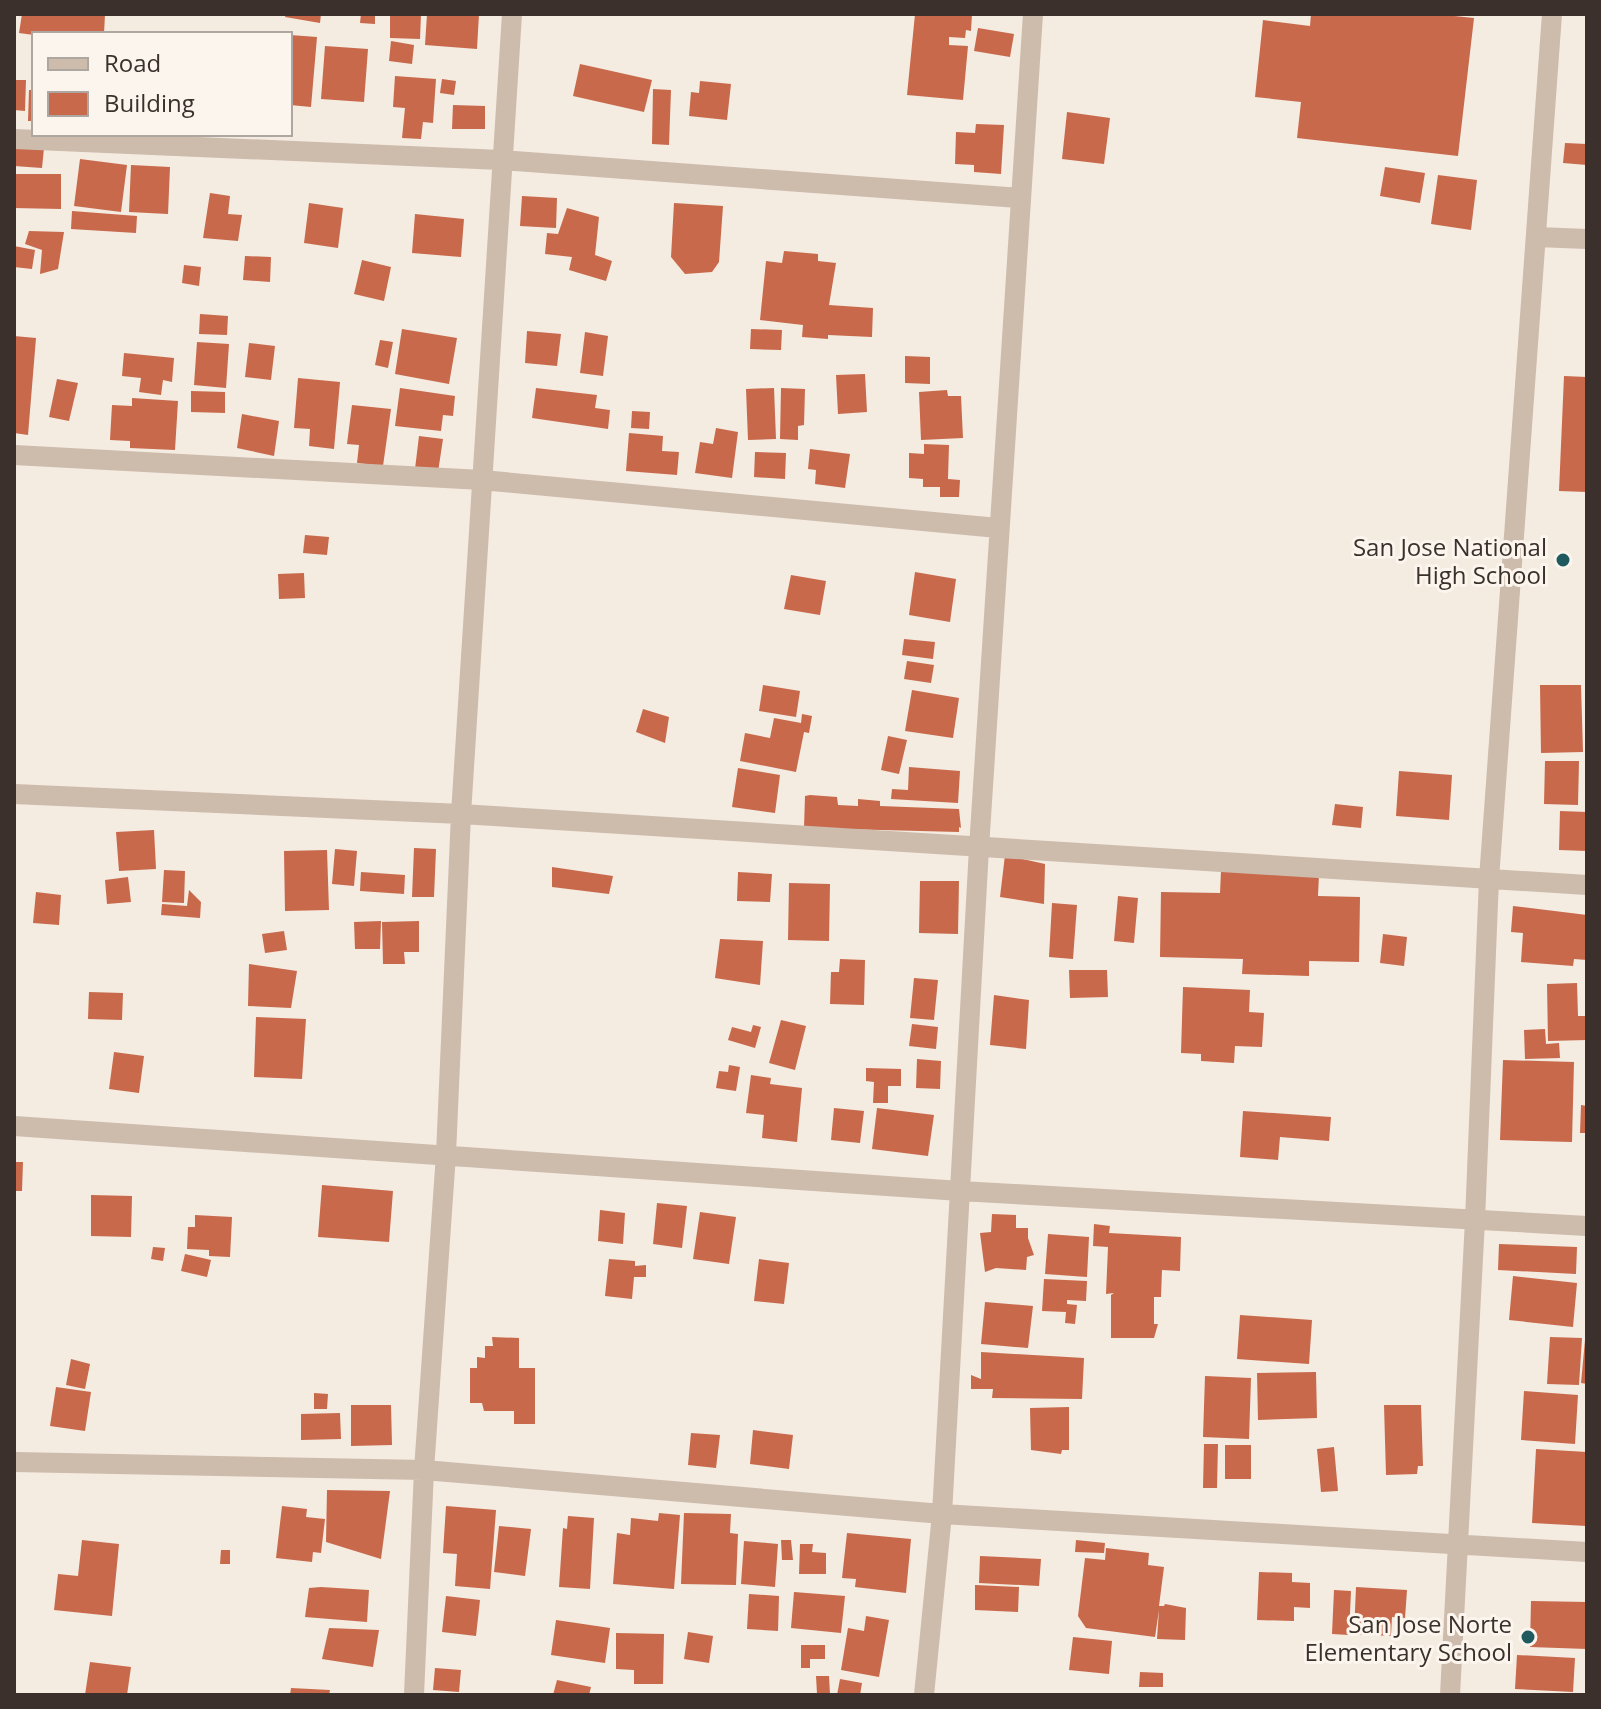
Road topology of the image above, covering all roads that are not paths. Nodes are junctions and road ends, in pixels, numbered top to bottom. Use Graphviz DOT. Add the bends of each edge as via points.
graph roads {
  1 [pos="512,14"];
  2 [pos="1033,14"];
  3 [pos="1552,14"];
  4 [pos="14,139"];
  5 [pos="501,160"];
  6 [pos="1020,198"];
  7 [pos="1537,237"];
  8 [pos="1587,239"];
  9 [pos="14,455"];
  10 [pos="482,480"];
  11 [pos="998,528"];
  12 [pos="14,794"];
  13 [pos="461,814"];
  14 [pos="979,848"];
  15 [pos="1489,879"];
  16 [pos="1587,885"];
  17 [pos="14,1126"];
  18 [pos="446,1154"];
  19 [pos="960,1191"];
  20 [pos="1475,1220"];
  21 [pos="1587,1226"];
  22 [pos="14,1462"];
  23 [pos="424,1470"];
  24 [pos="942,1514"];
  25 [pos="1458,1546"];
  26 [pos="1587,1552"];
  27 [pos="414,1695"];
  28 [pos="924,1695"];
  29 [pos="1450,1695"];
  1 -- 5 [label="street"];
  2 -- 6 [label="street"];
  3 -- 7 [label="street"];
  4 -- 5 [label="street"];
  5 -- 6 [label="street"];
  5 -- 10 [label="street"];
  6 -- 11 [label="street"];
  7 -- 8 [label="street"];
  7 -- 15 [label="street"];
  9 -- 10 [label="street"];
  10 -- 11 [label="street"];
  10 -- 13 [label="street"];
  11 -- 14 [label="street"];
  12 -- 13 [label="street"];
  13 -- 14 [label="street"];
  13 -- 18 [label="street"];
  14 -- 15 [label="street"];
  14 -- 19 [label="street"];
  15 -- 16 [label="street"];
  15 -- 20 [label="street"];
  17 -- 18 [label="street"];
  18 -- 19 [label="street"];
  18 -- 23 [label="street"];
  19 -- 20 [label="street"];
  19 -- 24 [label="street"];
  20 -- 21 [label="street"];
  20 -- 25 [label="street"];
  22 -- 23 [label="street"];
  23 -- 24 [label="street"];
  23 -- 27 [label="street"];
  24 -- 25 [label="street"];
  24 -- 28 [label="street"];
  25 -- 26 [label="street"];
  25 -- 29 [label="street"];
}
